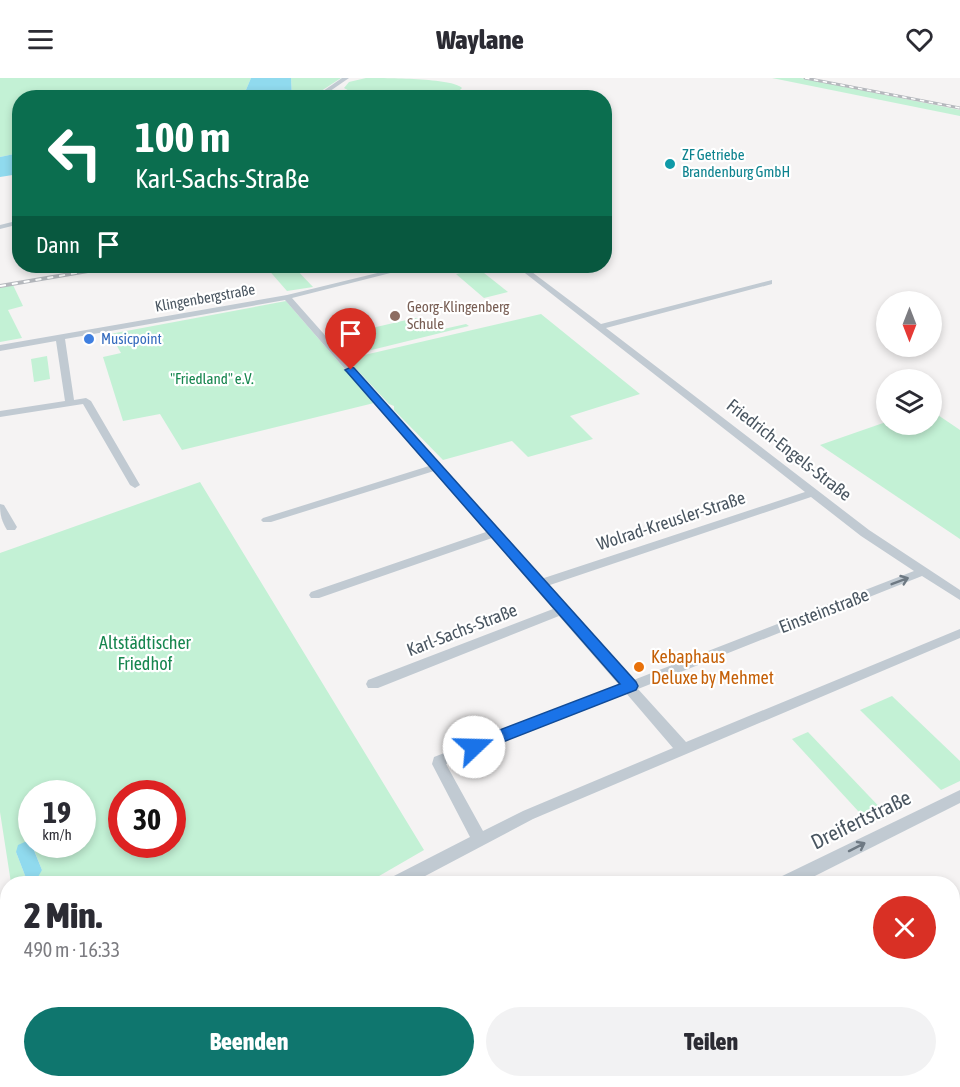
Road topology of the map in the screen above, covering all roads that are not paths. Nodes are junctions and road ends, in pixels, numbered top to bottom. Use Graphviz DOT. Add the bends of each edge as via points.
graph roads {
  1 [pos="346,78"];
  2 [pos="327,90"];
  3 [pos="386,273"];
  4 [pos="529,273"];
  5 [pos="768,282"];
  6 [pos="288,297"];
  7 [pos="600,327"];
  8 [pos="60,338"];
  9 [pos="0,348"];
  10 [pos="70,402"];
  11 [pos="0,414"];
  12 [pos="437,467"];
  13 [pos="135,485"];
  14 [pos="814,492"];
  15 [pos="0,507"];
  16 [pos="267,520"];
  17 [pos="11,527"];
  18 [pos="495,533"];
  19 [pos="922,572"];
  20 [pos="539,584"];
  21 [pos="315,595"];
  22 [pos="960,596"];
  23 [pos="563,610"];
  24 [pos="960,633"];
  25 [pos="373,684"];
  26 [pos="630,686"];
  27 [pos="682,749"];
  28 [pos="960,796"];
  29 [pos="479,839"];
  30 [pos="409,876"];
  31 [pos="798,876"];
  1 -- 2 [label="street"];
  3 -- 6 [label="street, Klingenbergstraße"];
  4 -- 7 [label="street, Friedrich-Engels-Straße"];
  5 -- 7 [label="street"];
  6 -- 8 [label="street, Klingenbergstraße"];
  6 -- 12 [label="street"];
  7 -- 14 [label="street, Friedrich-Engels-Straße"];
  8 -- 9 [label="street, Klingenbergstraße"];
  8 -- 10 [label="street"];
  10 -- 11 [label="street"];
  10 -- 13 [label="street" via="86,400"];
  12 -- 16 [label="street"];
  12 -- 18 [label="street"];
  14 -- 19 [label="street, Friedrich-Engels-Straße"];
  14 -- 20 [label="street, Wolrad-Kreusler-Straße"];
  15 -- 17 [label="street"];
  18 -- 20 [label="street"];
  18 -- 21 [label="street"];
  19 -- 22 [label="street, Friedrich-Engels-Straße"];
  26 -- 19 [label="street, Einsteinstraße, one-way"];
  20 -- 23 [label="street"];
  23 -- 25 [label="street, Karl-Sachs-Straße"];
  23 -- 26 [label="street"];
  24 -- 27 [label="street"];
  26 -- 27 [label="street"];
  26 -- 29 [label="street, Einsteinstraße" via="439,761"];
  27 -- 29 [label="street"];
  31 -- 28 [label="street, Dreifertstraße, one-way"];
  29 -- 30 [label="street"];
}
